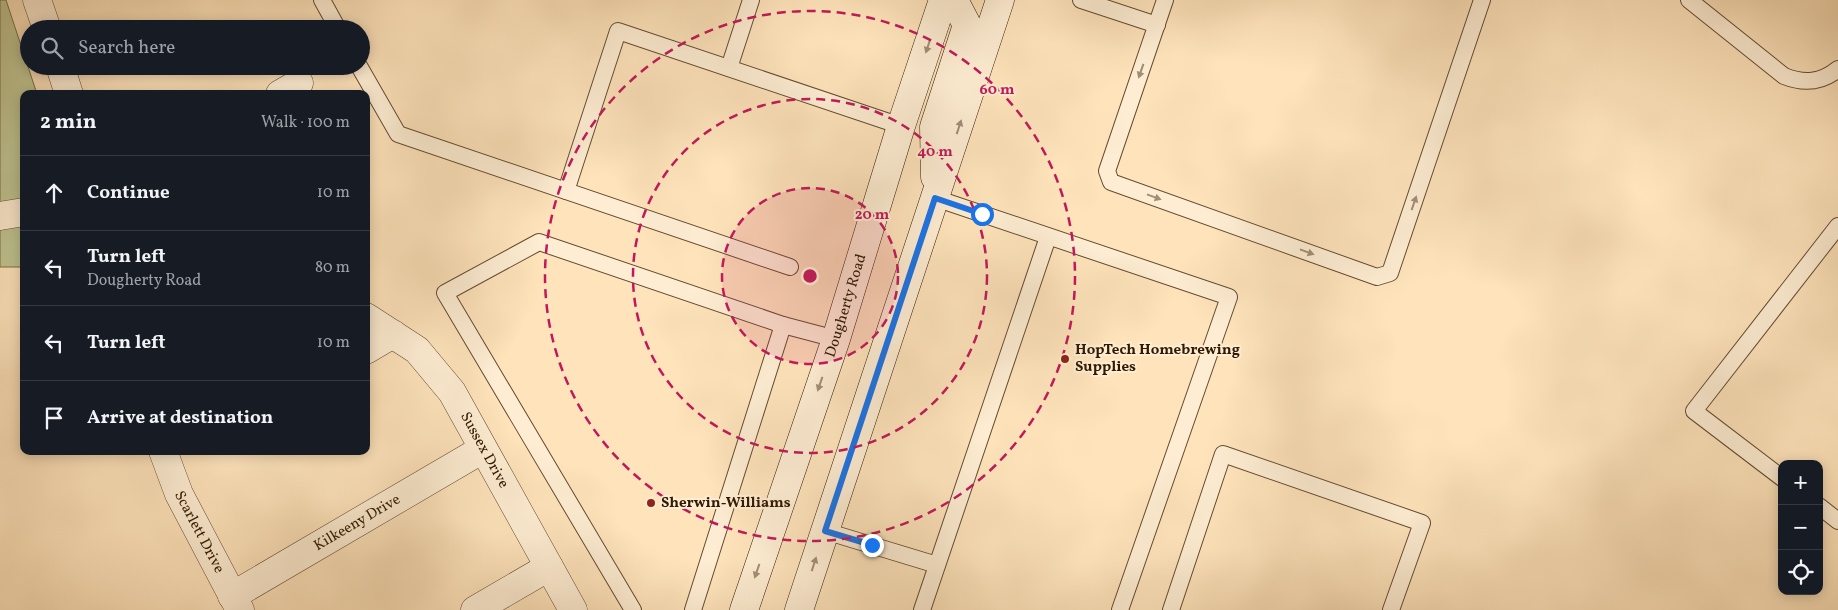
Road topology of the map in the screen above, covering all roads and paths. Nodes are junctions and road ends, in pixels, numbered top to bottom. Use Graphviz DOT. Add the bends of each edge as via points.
graph roads {
  1 [pos="37,0"];
  2 [pos="322,0"];
  3 [pos="751,0"];
  4 [pos="943,0"];
  5 [pos="954,0"];
  6 [pos="1000,0"];
  7 [pos="1081,0"];
  8 [pos="1165,0"];
  9 [pos="1482,0"];
  10 [pos="1689,0"];
  11 [pos="44,20"];
  12 [pos="333,20"];
  13 [pos="1157,25"];
  14 [pos="729,68"];
  15 [pos="1838,69"];
  16 [pos="63,75"];
  17 [pos="364,75"];
  18 [pos="68,90"];
  19 [pos="901,126"];
  20 [pos="566,191"];
  21 [pos="935,198"];
  22 [pos="20,213"];
  23 [pos="0,216"];
  24 [pos="1838,226"];
  25 [pos="1048,237"];
  26 [pos="790,267"];
  27 [pos="370,320"];
  28 [pos="783,325"];
  29 [pos="393,334"];
  30 [pos="836,339"];
  31 [pos="370,348"];
  32 [pos="483,449"];
  33 [pos="165,455"];
  34 [pos="1778,475"];
  35 [pos="1823,509"];
  36 [pos="1838,521"];
  37 [pos="825,531"];
  38 [pos="937,565"];
  39 [pos="549,567"];
  40 [pos="236,603"];
  41 [pos="475,610"];
  42 [pos="573,610"];
  43 [pos="633,610"];
  44 [pos="693,610"];
  45 [pos="744,610"];
  46 [pos="799,610"];
  47 [pos="922,610"];
  48 [pos="1120,610"];
  49 [pos="1171,610"];
  50 [pos="1391,610"];
  1 -- 11 [label="main road"];
  2 -- 12 [label="lane"];
  3 -- 14 [label="lane"];
  4 -- 19 [label="main road, Dougherty Road, one-way"];
  5 -- 21 [label="main road" via="967,26 934,127"];
  21 -- 6 [label="main road, one-way"];
  7 -- 13 [label="lane"];
  8 -- 13 [label="lane"];
  13 -- 9 [label="lane, one-way" via="1107,171 1111,182 1377,277 1390,273"];
  10 -- 15 [label="lane" via="1784,76 1797,82 1811,82"];
  14 -- 19 [label="lane"];
  14 -- 20 [label="lane" via="618,31"];
  16 -- 18 [label="main road"];
  17 -- 20 [label="lane" via="398,134"];
  19 -- 30 [label="main road, Dougherty Road"];
  20 -- 26 [label="lane"];
  21 -- 25 [label="lane"];
  21 -- 37 [label="main road"];
  22 -- 23 [label="main road"];
  24 -- 34 [label="lane" via="1694,411"];
  25 -- 38 [label="lane"];
  25 -- 48 [label="lane" via="1229,297"];
  27 -- 29 [label="main road, Sussex Drive"];
  28 -- 30 [label="lane"];
  28 -- 43 [label="lane" via="539,242 445,293"];
  28 -- 44 [label="lane"];
  29 -- 31 [label="main road"];
  29 -- 32 [label="main road, Sussex Drive" via="417,350 452,392"];
  30 -- 45 [label="main road, Dougherty Road, one-way"];
  32 -- 39 [label="main road, Sussex Drive"];
  32 -- 40 [label="main road, Kilkeeny Drive"];
  33 -- 40 [label="main road, Scarlett Drive" via="180,494"];
  35 -- 36 [label="lane"];
  37 -- 38 [label="lane"];
  46 -- 37 [label="main road, one-way"];
  38 -- 47 [label="lane"];
  39 -- 41 [label="main road"];
  39 -- 42 [label="main road, Sussex Drive"];
  49 -- 50 [label="lane" via="1223,454 1422,523"];
}
